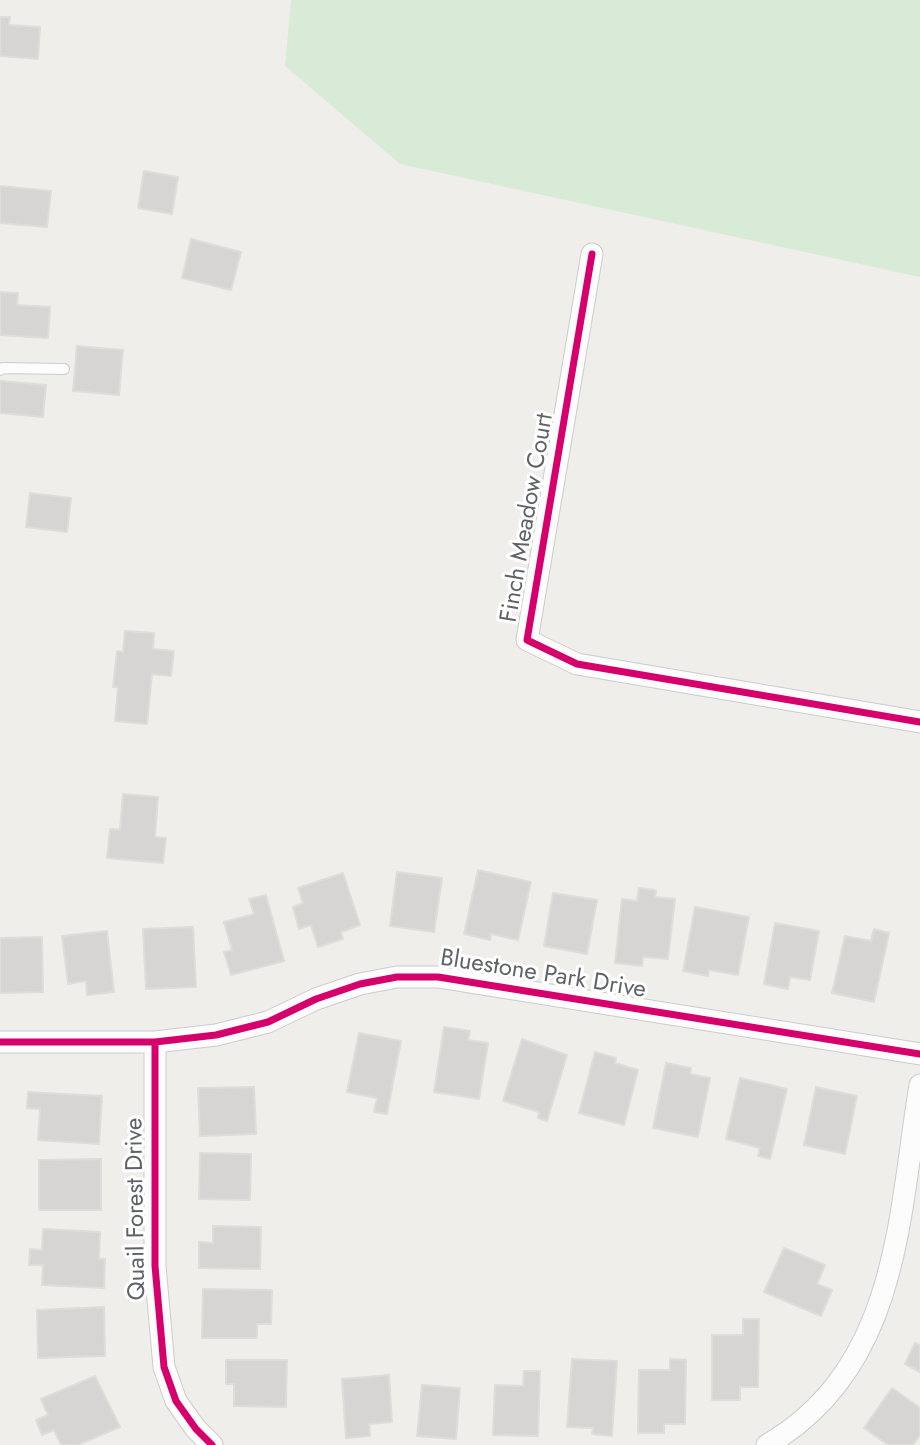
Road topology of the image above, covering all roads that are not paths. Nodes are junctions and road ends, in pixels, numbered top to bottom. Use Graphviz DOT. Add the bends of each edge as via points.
graph roads {
  1 [pos="592,254"];
  2 [pos="64,369"];
  3 [pos="0,370"];
  4 [pos="920,722"];
  5 [pos="0,1042"];
  6 [pos="155,1042"];
  7 [pos="920,1054"];
  8 [pos="920,1085"];
  9 [pos="212,1445"];
  10 [pos="767,1445"];
  1 -- 4 [label="street, Finch Meadow Court" via="527,640 577,663"];
  2 -- 3 [label="lane"];
  5 -- 6 [label="street, Bluestone Park Drive"];
  6 -- 7 [label="street, Bluestone Park Drive" via="216,1035 268,1022 359,984 397,977 438,977"];
  6 -- 9 [label="street, Quail Forest Drive" via="155,1266 164,1367 176,1401"];
  8 -- 10 [label="street" via="886,1288 872,1330 850,1368 819,1406"];
}
